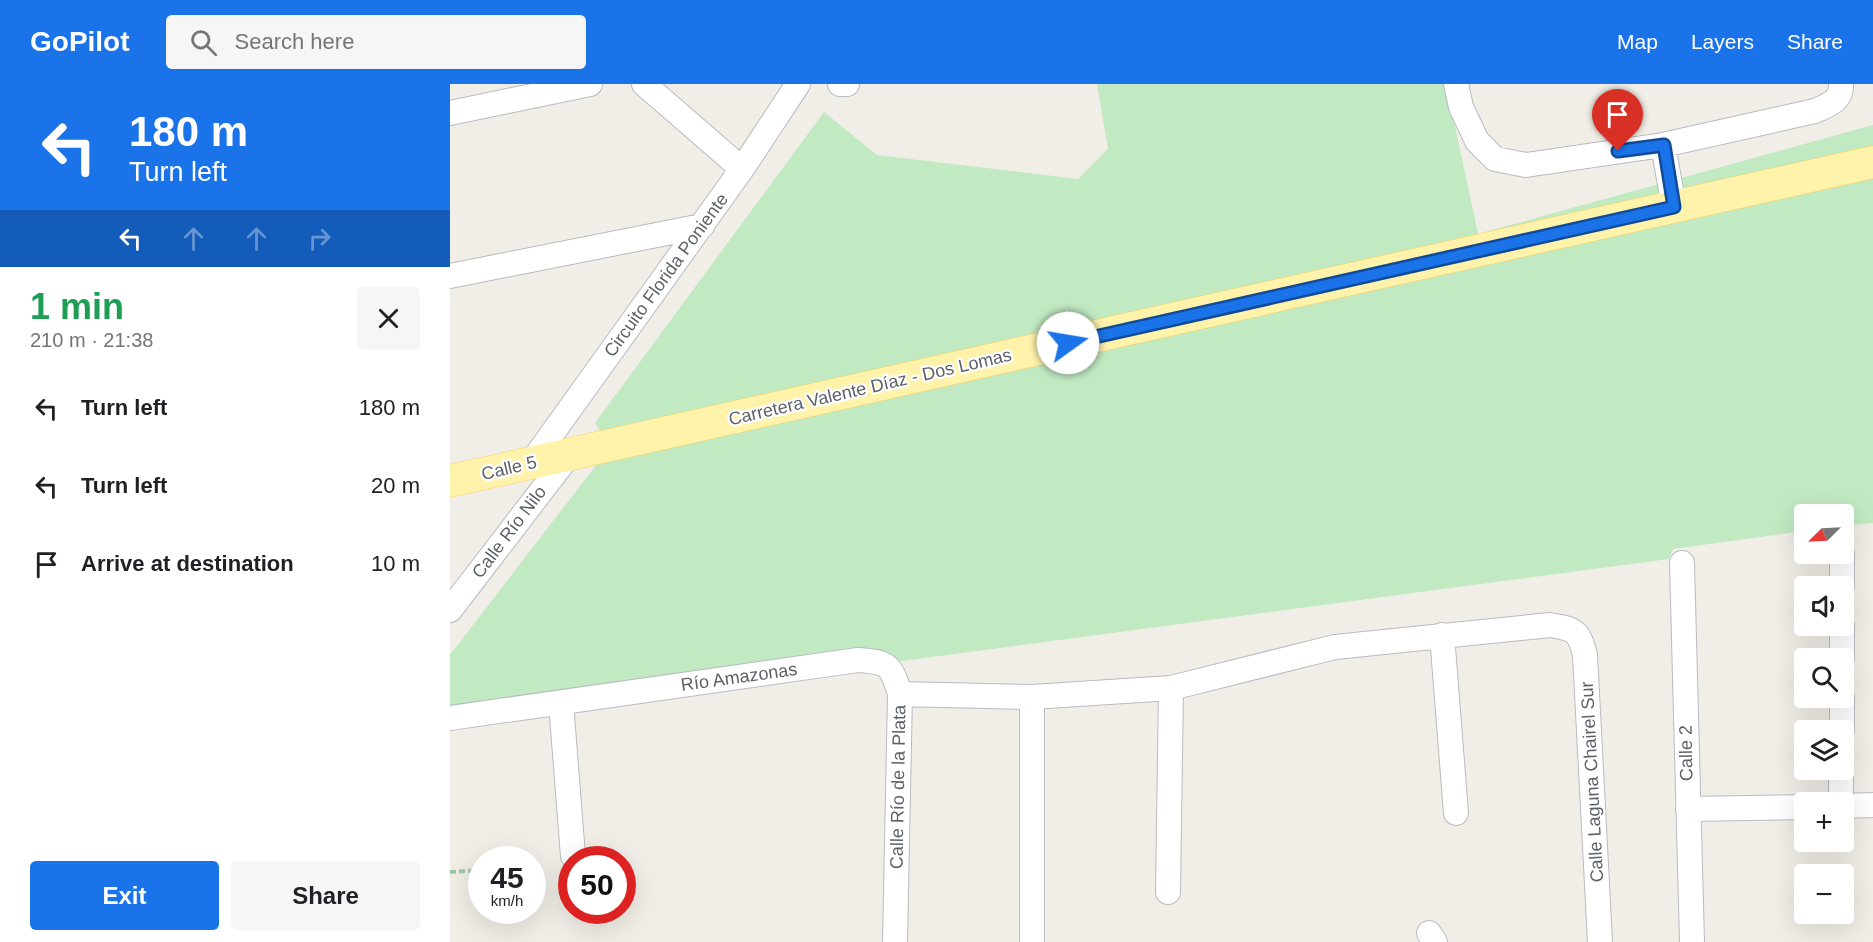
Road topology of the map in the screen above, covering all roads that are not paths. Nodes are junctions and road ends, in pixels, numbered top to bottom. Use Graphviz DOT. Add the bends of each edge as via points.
graph roads {
  1 [pos="590,84"];
  2 [pos="644,84"];
  3 [pos="798,84"];
  4 [pos="840,84"];
  5 [pos="847,84"];
  6 [pos="1456,84"];
  7 [pos="1841,84"];
  8 [pos="450,113"];
  9 [pos="1664,145"];
  10 [pos="1873,162"];
  11 [pos="742,169"];
  12 [pos="1674,207"];
  13 [pos="702,226"];
  14 [pos="450,276"];
  15 [pos="569,455"];
  16 [pos="531,463"];
  17 [pos="450,481"];
  18 [pos="1682,563"];
  19 [pos="450,610"];
  20 [pos="1442,635"];
  21 [pos="858,660"];
  22 [pos="1171,688"];
  23 [pos="900,694"];
  24 [pos="1032,696"];
  25 [pos="561,703"];
  26 [pos="450,718"];
  27 [pos="1854,804"];
  28 [pos="1873,805"];
  29 [pos="1794,807"];
  30 [pos="1688,809"];
  31 [pos="1456,813"];
  32 [pos="572,846"];
  33 [pos="1168,892"];
  34 [pos="895,942"];
  35 [pos="1032,942"];
  36 [pos="1600,942"];
  37 [pos="1692,942"];
  1 -- 8 [label="street"];
  2 -- 11 [label="street"];
  3 -- 11 [label="street, Circuito Florida Poniente"];
  4 -- 5 [label="street"];
  6 -- 9 [label="street" via="1461,107 1477,141 1495,159 1526,165"];
  7 -- 9 [label="street" via="1835,102 1815,111"];
  9 -- 12 [label="street"];
  10 -- 12 [label="main road, Carretera Valente Díaz - Dos Lomas"];
  11 -- 13 [label="street, Circuito Florida Poniente"];
  12 -- 15 [label="main road, Carretera Valente Díaz - Dos Lomas"];
  13 -- 14 [label="street"];
  13 -- 16 [label="street, Circuito Florida Poniente"];
  15 -- 16 [label="main road, Calle 5"];
  15 -- 19 [label="street, Calle Río Nilo"];
  16 -- 17 [label="main road, Calle 5"];
  18 -- 30 [label="street, Calle 2"];
  20 -- 22 [label="street" via="1335,647"];
  20 -- 31 [label="street"];
  20 -- 36 [label="street, Calle Laguna Chairel Sur" via="1550,625 1570,628 1580,637 1585,655"];
  21 -- 23 [label="street, Calle Río de la Plata" via="880,662 893,672"];
  21 -- 25 [label="street, Río Amazonas"];
  22 -- 24 [label="street"];
  22 -- 33 [label="street"];
  23 -- 24 [label="street"];
  23 -- 34 [label="street, Calle Río de la Plata"];
  24 -- 35 [label="street"];
  25 -- 26 [label="street, Río Amazonas"];
  25 -- 32 [label="street"];
  27 -- 28 [label="street"];
  29 -- 30 [label="street"];
  30 -- 37 [label="street, Calle 2"];
}
